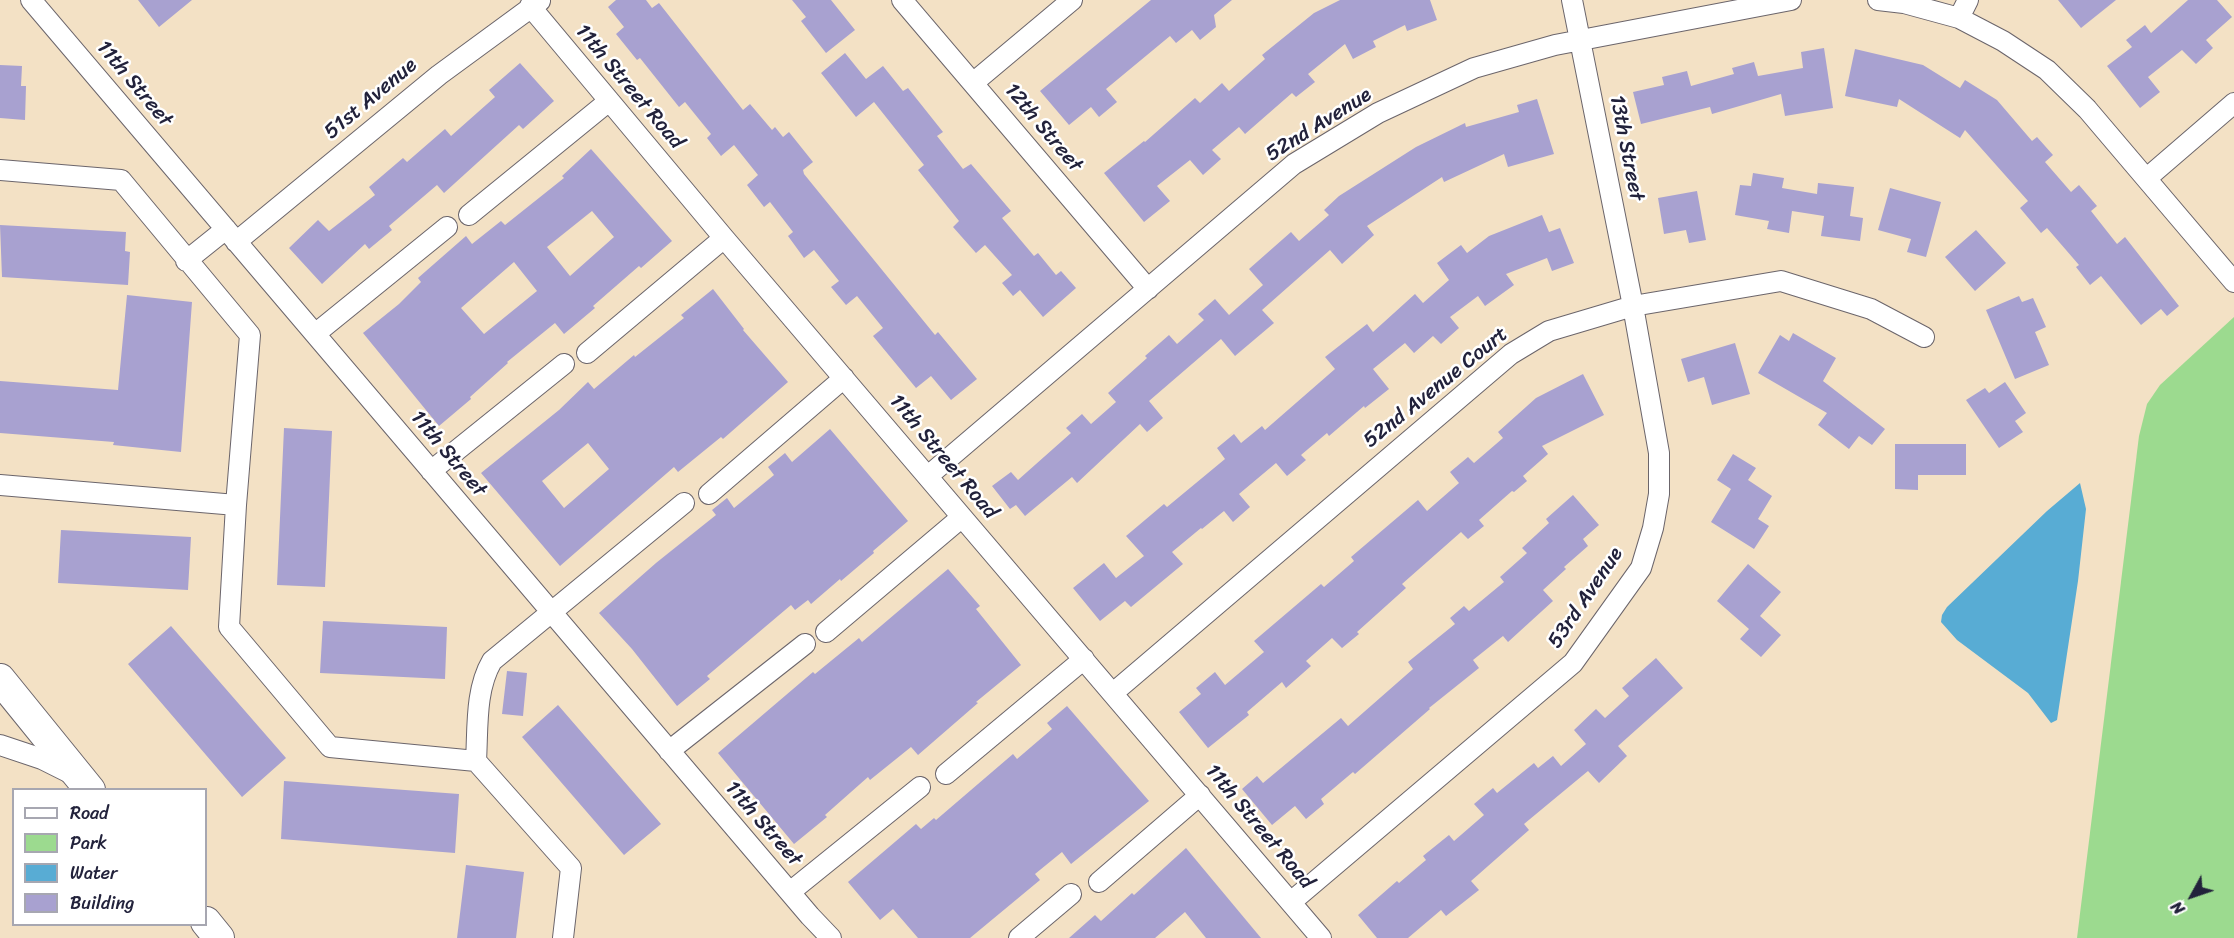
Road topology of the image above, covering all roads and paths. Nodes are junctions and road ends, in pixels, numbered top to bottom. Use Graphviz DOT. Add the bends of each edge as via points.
graph roads {
  1 [pos="31,0"];
  2 [pos="902,0"];
  3 [pos="1072,0"];
  4 [pos="1572,0"];
  5 [pos="1791,0"];
  6 [pos="1878,0"];
  7 [pos="1968,0"];
  8 [pos="536,3"];
  9 [pos="1959,18"];
  10 [pos="1580,41"];
  11 [pos="973,83"];
  12 [pos="609,100"];
  13 [pos="2234,103"];
  14 [pos="0,170"];
  15 [pos="2147,178"];
  16 [pos="469,215"];
  17 [pos="447,226"];
  18 [pos="231,235"];
  19 [pos="724,238"];
  20 [pos="186,261"];
  21 [pos="2234,282"];
  22 [pos="1148,288"];
  23 [pos="1633,306"];
  24 [pos="315,334"];
  25 [pos="1924,337"];
  26 [pos="586,353"];
  27 [pos="564,364"];
  28 [pos="844,378"];
  29 [pos="431,471"];
  30 [pos="928,476"];
  31 [pos="0,485"];
  32 [pos="709,494"];
  33 [pos="684,503"];
  34 [pos="236,505"];
  35 [pos="962,517"];
  36 [pos="551,612"];
  37 [pos="826,632"];
  38 [pos="806,644"];
  39 [pos="1084,659"];
  40 [pos="0,679"];
  41 [pos="1113,693"];
  42 [pos="0,744"];
  43 [pos="669,751"];
  44 [pos="476,760"];
  45 [pos="946,774"];
  46 [pos="85,784"];
  47 [pos="920,787"];
  48 [pos="1200,795"];
  49 [pos="1099,882"];
  50 [pos="790,892"];
  51 [pos="1071,894"];
  52 [pos="1291,902"];
  53 [pos="207,923"];
  54 [pos="1319,937"];
  55 [pos="219,938"];
  56 [pos="563,938"];
  57 [pos="831,938"];
  58 [pos="1019,938"];
  1 -- 18 [label="street, 11th Street"];
  2 -- 11 [label="street, 12th Street"];
  3 -- 11 [label="street"];
  4 -- 10 [label="street, 13th Street"];
  5 -- 10 [label="street, 52nd Avenue"];
  6 -- 9 [label="street"];
  7 -- 9 [label="street"];
  8 -- 12 [label="street, 11th Street Road"];
  8 -- 18 [label="street, 51st Avenue"];
  9 -- 15 [label="street" via="2047,70"];
  10 -- 22 [label="street, 52nd Avenue" via="1474,68 1378,113 1294,164"];
  10 -- 23 [label="street, 13th Street"];
  11 -- 22 [label="street, 12th Street"];
  12 -- 16 [label="street"];
  12 -- 19 [label="street, 11th Street Road"];
  13 -- 15 [label="street"];
  14 -- 20 [label="street" via="121,180"];
  15 -- 21 [label="street"];
  17 -- 24 [label="street"];
  18 -- 20 [label="street, 51st Avenue"];
  18 -- 24 [label="street, 11th Street"];
  19 -- 26 [label="street"];
  19 -- 28 [label="street, 11th Street Road"];
  20 -- 34 [label="street" via="250,336"];
  22 -- 30 [label="street, 52nd Avenue"];
  23 -- 25 [label="street, 52nd Avenue Court" via="1781,281 1871,309"];
  23 -- 41 [label="street, 52nd Avenue Court" via="1549,331 1511,354"];
  23 -- 52 [label="street, 53rd Avenue" via="1659,453 1659,494 1641,568 1574,663"];
  24 -- 29 [label="street, 11th Street"];
  27 -- 29 [label="street"];
  28 -- 30 [label="street, 11th Street Road"];
  28 -- 32 [label="street"];
  29 -- 36 [label="street, 11th Street"];
  30 -- 35 [label="street, 11th Street Road"];
  31 -- 34 [label="street"];
  33 -- 36 [label="street"];
  34 -- 44 [label="street" via="229,627 330,747"];
  35 -- 37 [label="street"];
  35 -- 39 [label="street, 11th Street Road"];
  36 -- 43 [label="street, 11th Street"];
  36 -- 44 [label="street" via="492,661 485,673"];
  38 -- 43 [label="street"];
  39 -- 41 [label="street, 11th Street Road"];
  39 -- 45 [label="street"];
  40 -- 46 [label="main road"];
  41 -- 48 [label="street, 11th Street Road"];
  42 -- 46 [label="street" via="42,759"];
  43 -- 50 [label="street, 11th Street"];
  44 -- 56 [label="street" via="571,868"];
  47 -- 50 [label="street"];
  48 -- 49 [label="street"];
  48 -- 52 [label="street, 11th Street Road"];
  50 -- 57 [label="street, 11th Street"];
  51 -- 58 [label="street"];
  52 -- 54 [label="street, 11th Street Road"];
  53 -- 55 [label="main road"];
}
